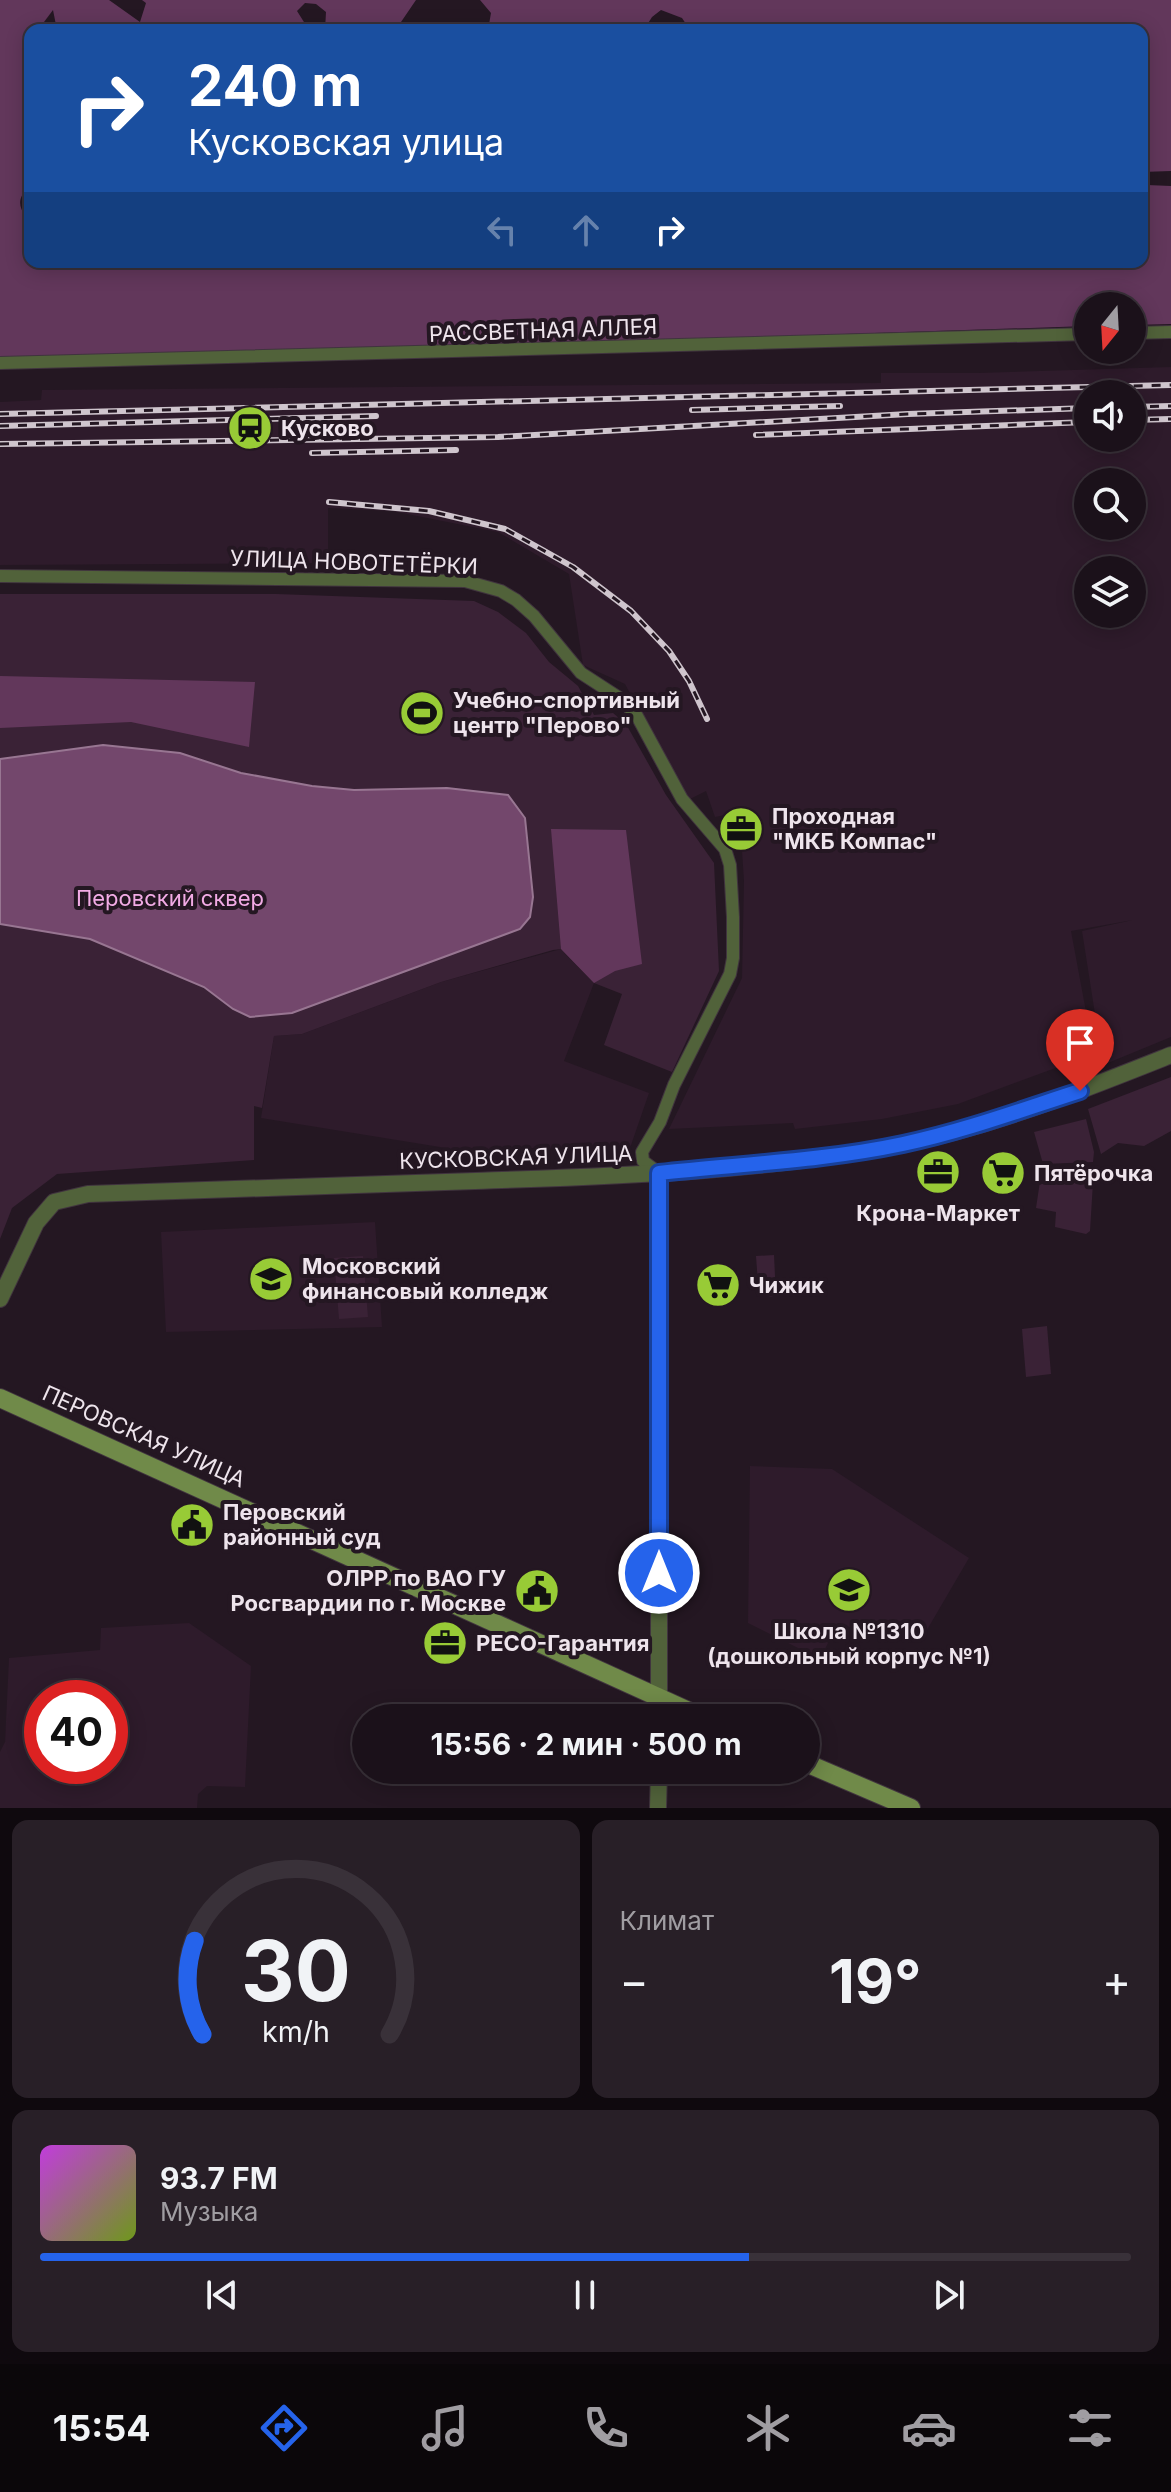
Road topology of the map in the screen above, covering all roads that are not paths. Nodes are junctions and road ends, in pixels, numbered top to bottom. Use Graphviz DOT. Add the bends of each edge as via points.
graph roads {
  1 [pos="1171,332"];
  2 [pos="1146,333"];
  3 [pos="1074,334"];
  4 [pos="0,363"];
  5 [pos="0,576"];
  6 [pos="1171,1055"];
  7 [pos="659,1173"];
  8 [pos="0,1299"];
  9 [pos="0,1398"];
  10 [pos="659,1697"];
  11 [pos="659,1704"];
  12 [pos="674,1704"];
  13 [pos="820,1769"];
  14 [pos="659,1784"];
  15 [pos="658,1808"];
  16 [pos="911,1808"];
  1 -- 2 [label="street"];
  3 -- 4 [label="street, РАССВЕТНАЯ АЛЛЕЯ"];
  5 -- 7 [label="street, УЛИЦА НОВОТЕТЁРКИ" via="465,581 501,591 534,616 581,673 629,706 682,799 725,849 730,865 730,974 642,1157"];
  6 -- 7 [label="street, КУСКОВСКАЯ УЛИЦА" via="964,1130 904,1144 805,1160"];
  7 -- 8 [label="street, КУСКОВСКАЯ УЛИЦА" via="88,1194 54,1202 36,1223"];
  7 -- 10 [label="street"];
  9 -- 10 [label="main road, ПЕРОВСКАЯ УЛИЦА"];
  10 -- 11 [label="street"];
  10 -- 12 [label="main road, ПЕРОВСКАЯ УЛИЦА"];
  13 -- 16 [label="main road"];
  14 -- 15 [label="street"];
}
